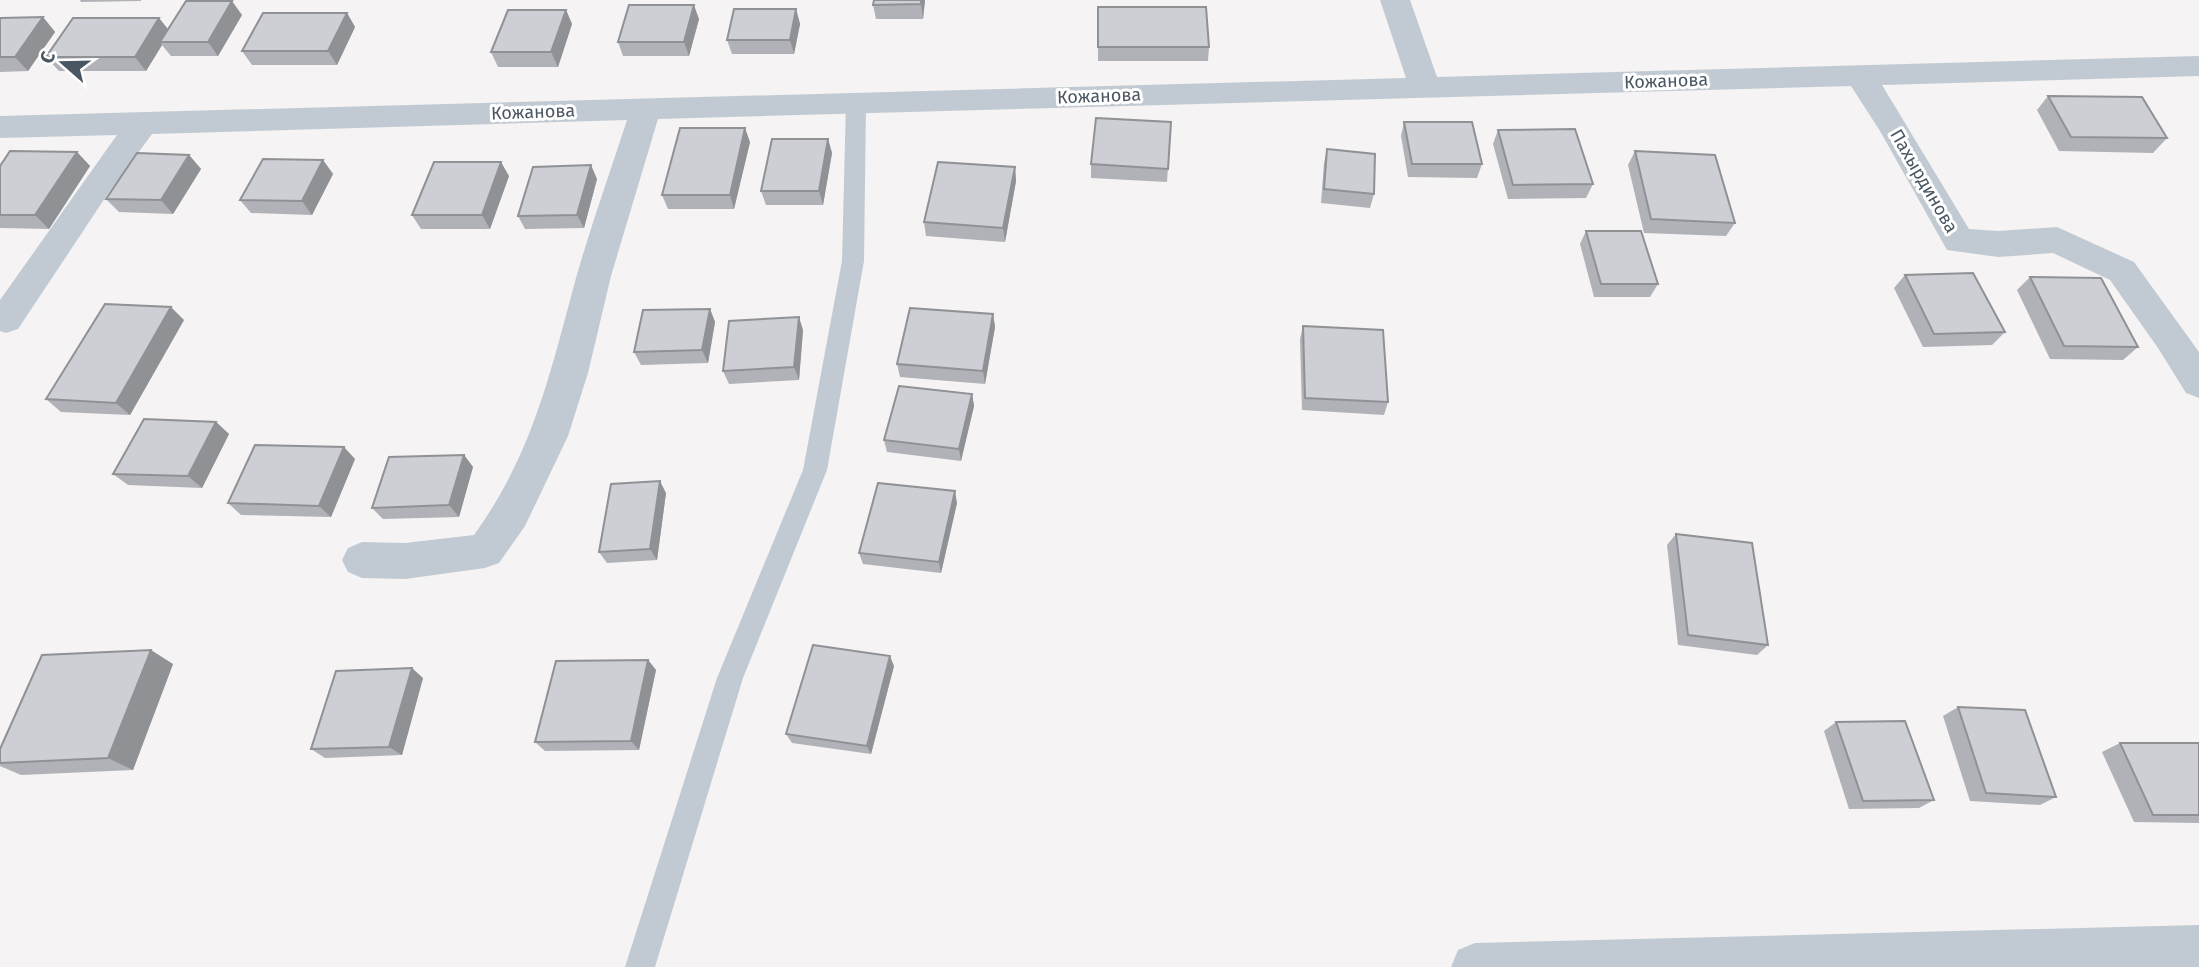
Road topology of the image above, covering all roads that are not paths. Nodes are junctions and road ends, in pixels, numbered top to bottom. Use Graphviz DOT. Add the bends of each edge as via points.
graph roads {
  1 [pos="1395,0"];
  2 [pos="2199,66"];
  3 [pos="1859,75"];
  4 [pos="1425,88"];
  5 [pos="856,103"];
  6 [pos="646,109"];
  7 [pos="144,123"];
  8 [pos="0,127"];
  9 [pos="6,319"];
  10 [pos="2199,383"];
  11 [pos="362,560"];
  12 [pos="2199,949"];
  13 [pos="640,967"];
  14 [pos="1475,967"];
  1 -- 4 [label="street"];
  2 -- 3 [label="street, Кожанова"];
  3 -- 4 [label="street, Кожанова"];
  3 -- 10 [label="street, Пахырдинова" via="1959,241 2057,240 2122,271"];
  4 -- 5 [label="street, Кожанова"];
  5 -- 6 [label="street, Кожанова"];
  5 -- 13 [label="lane" via="853,261 815,470 730,678"];
  6 -- 7 [label="street, Кожанова"];
  6 -- 11 [label="street" via="594,276 570,373 549,436 511,514 485,551 405,561"];
  7 -- 8 [label="street, Кожанова"];
  7 -- 9 [label="street"];
  12 -- 14 [label="street"];
}
